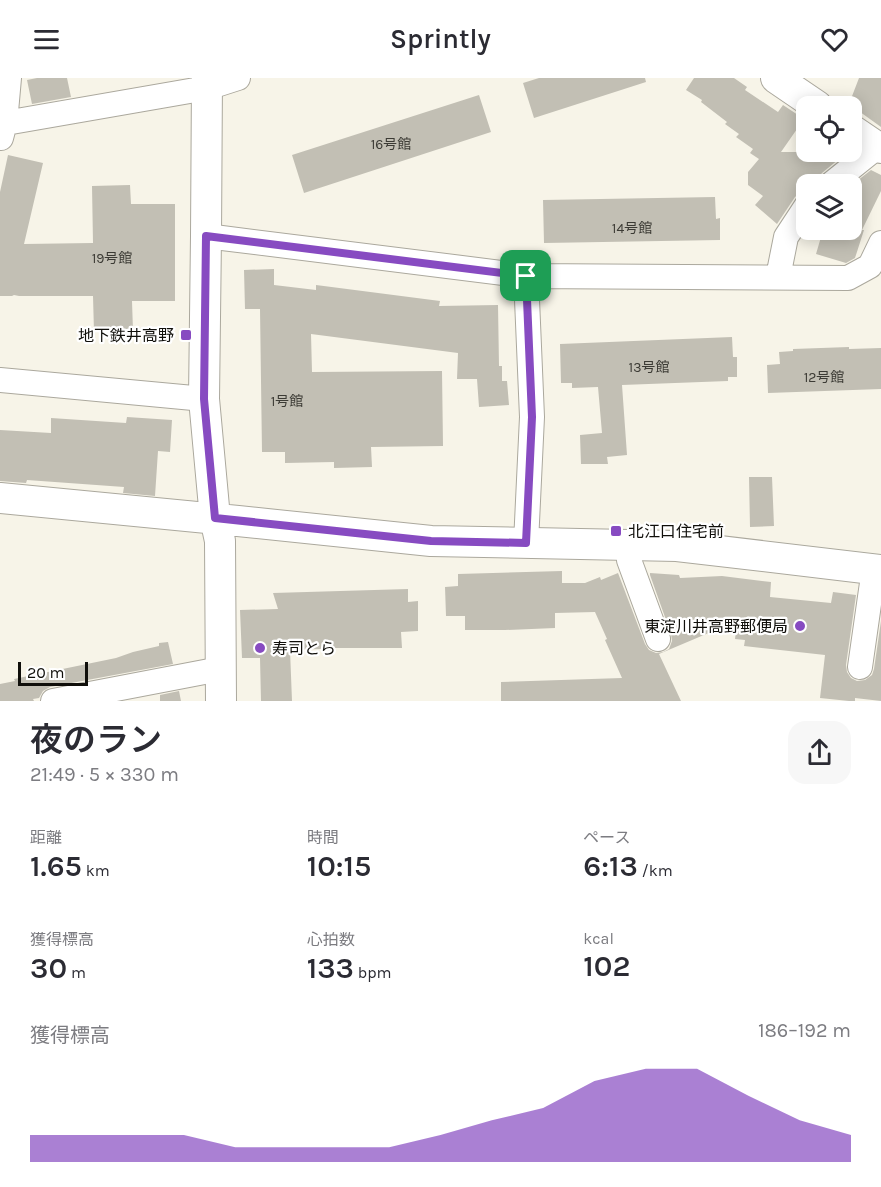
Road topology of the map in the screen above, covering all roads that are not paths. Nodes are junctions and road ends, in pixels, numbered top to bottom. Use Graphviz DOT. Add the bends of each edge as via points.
graph roads {
  1 [pos="9,78"];
  2 [pos="238,78"];
  3 [pos="776,78"];
  4 [pos="207,83"];
  5 [pos="802,96"];
  6 [pos="2,129"];
  7 [pos="862,137"];
  8 [pos="879,148"];
  9 [pos="844,174"];
  10 [pos="796,222"];
  11 [pos="206,236"];
  12 [pos="881,243"];
  13 [pos="526,276"];
  14 [pos="778,278"];
  15 [pos="0,380"];
  16 [pos="204,399"];
  17 [pos="0,498"];
  18 [pos="215,518"];
  19 [pos="526,543"];
  20 [pos="627,544"];
  21 [pos="878,569"];
  22 [pos="658,639"];
  23 [pos="860,667"];
  24 [pos="220,669"];
  25 [pos="53,701"];
  26 [pos="221,701"];
  1 -- 6 [label="street"];
  2 -- 4 [label="street"];
  3 -- 5 [label="street"];
  4 -- 6 [label="street"];
  4 -- 11 [label="street"];
  7 -- 8 [label="street"];
  8 -- 9 [label="street"];
  10 -- 14 [label="street" via="786,237"];
  11 -- 13 [label="street"];
  11 -- 16 [label="street"];
  12 -- 14 [label="street" via="870,266 848,278"];
  13 -- 14 [label="street"];
  13 -- 19 [label="street" via="532,417"];
  15 -- 16 [label="street"];
  16 -- 18 [label="street"];
  17 -- 18 [label="street"];
  18 -- 19 [label="street" via="431,541"];
  18 -- 24 [label="street" via="220,541"];
  19 -- 20 [label="street"];
  20 -- 21 [label="street"];
  20 -- 22 [label="street" via="629,561"];
  21 -- 23 [label="street"];
  24 -- 25 [label="street"];
  24 -- 26 [label="street"];
}
